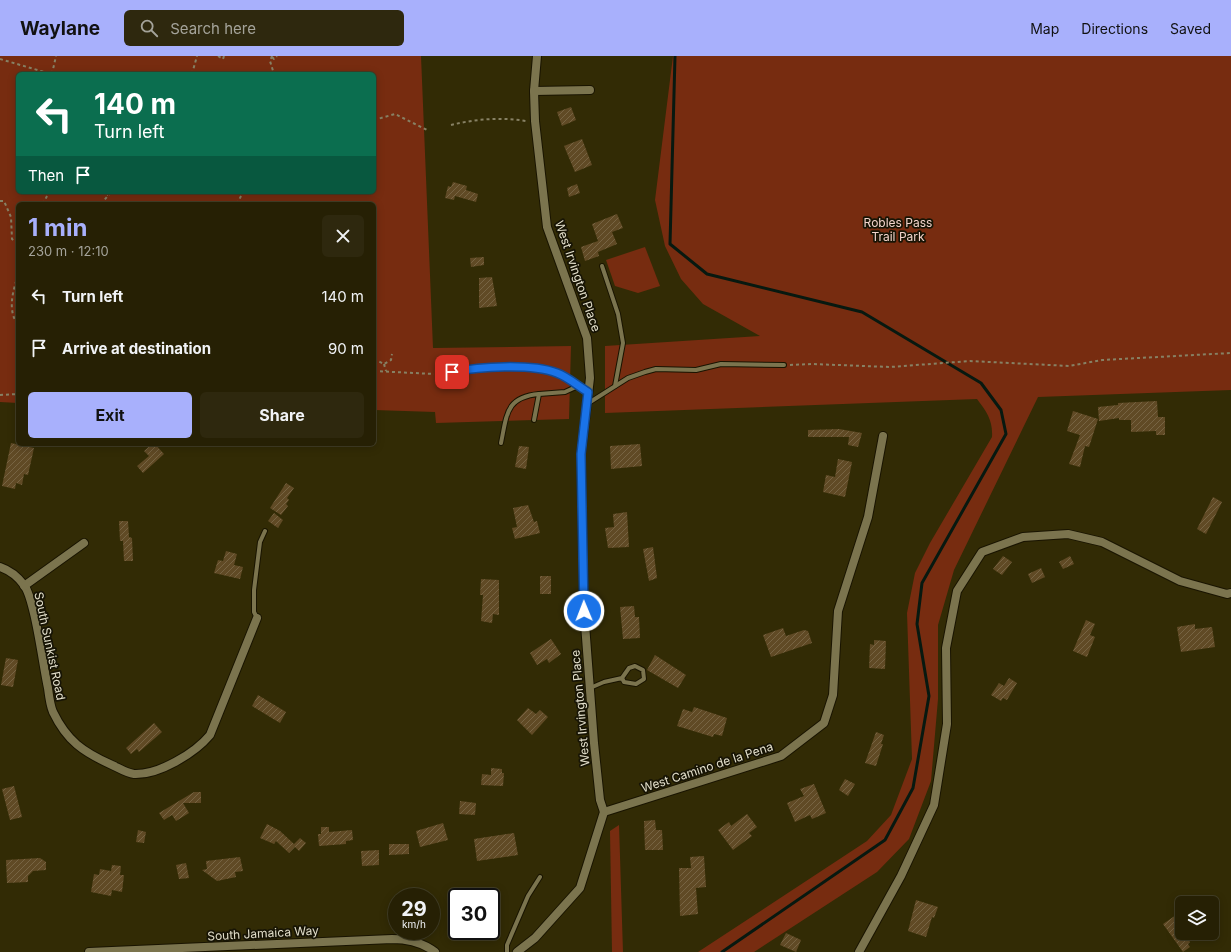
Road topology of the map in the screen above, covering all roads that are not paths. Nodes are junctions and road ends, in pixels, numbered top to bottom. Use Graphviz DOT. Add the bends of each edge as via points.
graph roads {
  1 [pos="537,56"];
  2 [pos="534,90"];
  3 [pos="590,90"];
  4 [pos="602,266"];
  5 [pos="784,365"];
  6 [pos="441,374"];
  7 [pos="578,386"];
  8 [pos="615,386"];
  9 [pos="588,392"];
  10 [pos="539,394"];
  11 [pos="587,405"];
  12 [pos="534,420"];
  13 [pos="884,436"];
  14 [pos="501,443"];
  15 [pos="265,531"];
  16 [pos="84,543"];
  17 [pos="0,567"];
  18 [pos="24,586"];
  19 [pos="1231,593"];
  20 [pos="257,618"];
  21 [pos="622,678"];
  22 [pos="590,688"];
  23 [pos="604,812"];
  24 [pos="540,877"];
  25 [pos="89,952"];
  26 [pos="435,952"];
  27 [pos="507,952"];
  28 [pos="517,952"];
  29 [pos="859,952"];
  1 -- 2 [label="street, West Irvington Place"];
  2 -- 3 [label="street"];
  2 -- 9 [label="street, West Irvington Place" via="547,227 587,338 590,378"];
  4 -- 8 [label="lane" via="618,314 623,343"];
  5 -- 8 [label="lane" via="721,364 696,370 656,369 628,378"];
  6 -- 7 [label="lane" via="488,367 527,368 556,373"];
  7 -- 9 [label="lane"];
  7 -- 10 [label="lane" via="566,392"];
  8 -- 11 [label="lane"];
  9 -- 11 [label="street, West Irvington Place"];
  10 -- 12 [label="lane"];
  10 -- 14 [label="lane" via="524,396 514,404 506,420"];
  11 -- 22 [label="street, West Irvington Place" via="581,454 584,611"];
  13 -- 23 [label="street, West Camino de la Pena" via="868,517 838,611 833,695 824,723 781,756"];
  15 -- 20 [label="lane" via="260,542 254,590 254,612"];
  16 -- 18 [label="street"];
  17 -- 18 [label="street, South Sunkist Road" via="7,569"];
  18 -- 20 [label="street, South Sunkist Road" via="33,611 52,710 62,728 74,743 90,756 133,774 143,774 165,767 201,746 210,735"];
  19 -- 29 [label="street" via="1180,581 1102,542 1068,534 1023,537 982,552 957,591 954,605 946,648 947,724 934,805 901,876"];
  21 -- 21 [label="lane" via="629,668 635,666 645,674 644,679 636,684 624,682"];
  21 -- 22 [label="lane"];
  22 -- 23 [label="street, West Irvington Place" via="600,800"];
  23 -- 28 [label="street" via="580,888 535,938"];
  24 -- 27 [label="lane" via="528,896 507,945"];
  25 -- 26 [label="street, South Jamaica Way" via="399,939 420,943"];
}
